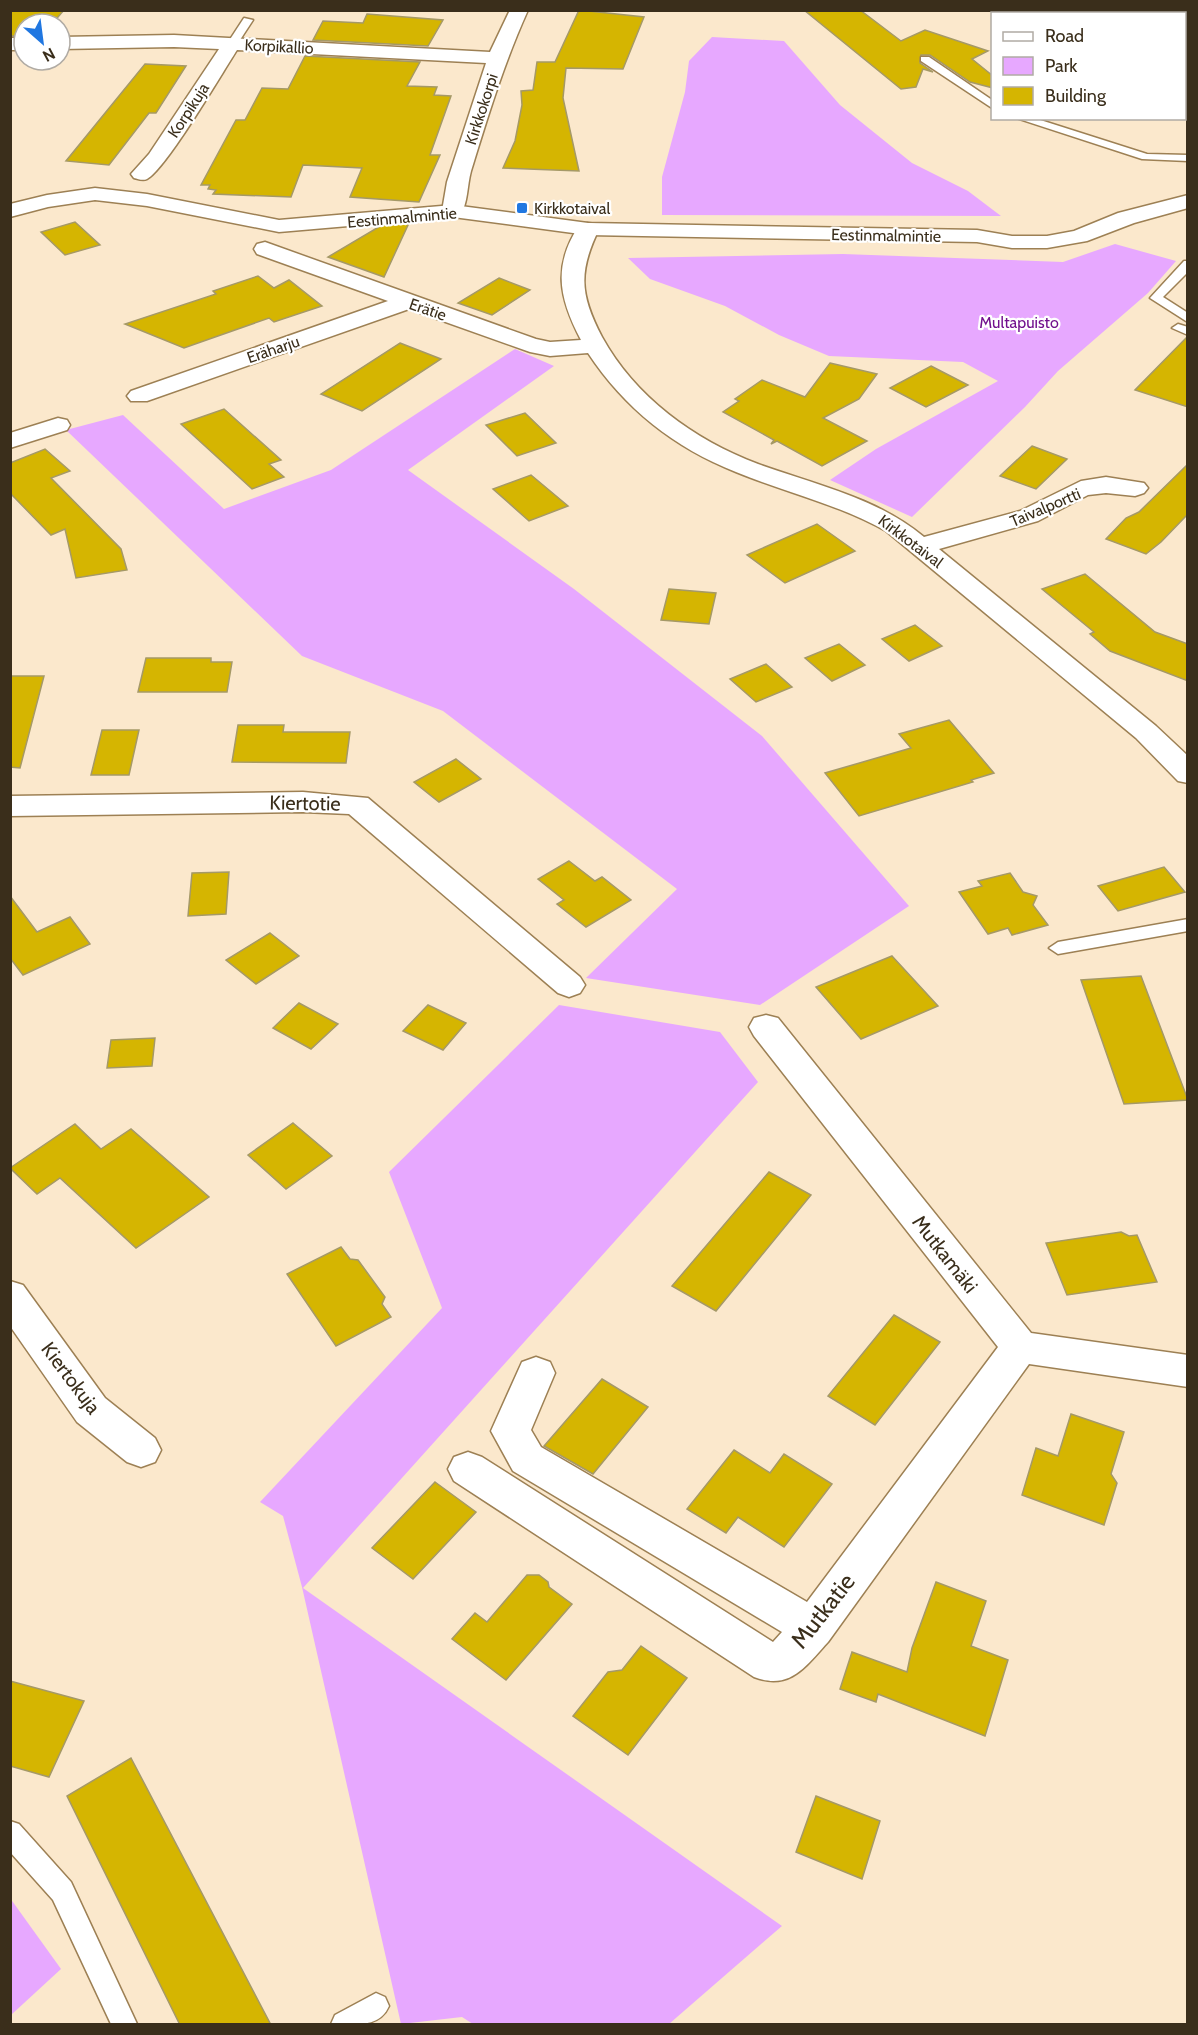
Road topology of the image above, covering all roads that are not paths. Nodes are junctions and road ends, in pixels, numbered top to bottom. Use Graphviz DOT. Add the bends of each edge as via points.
graph roads {
  1 [pos="519,10"];
  2 [pos="248,20"];
  3 [pos="72,43"];
  4 [pos="232,44"];
  5 [pos="497,58"];
  6 [pos="925,59"];
  7 [pos="991,104"];
  8 [pos="1027,120"];
  9 [pos="1188,158"];
  10 [pos="141,174"];
  11 [pos="1188,201"];
  12 [pos="10,211"];
  13 [pos="453,211"];
  14 [pos="588,228"];
  15 [pos="265,249"];
  16 [pos="1188,264"];
  17 [pos="406,302"];
  18 [pos="1186,317"];
  19 [pos="595,346"];
  20 [pos="139,396"];
  21 [pos="58,425"];
  22 [pos="10,441"];
  23 [pos="1135,488"];
  24 [pos="921,546"];
  25 [pos="1188,774"];
  26 [pos="10,806"];
  27 [pos="1188,925"];
  28 [pos="1058,948"];
  29 [pos="569,985"];
  30 [pos="766,1027"];
  31 [pos="10,1296"];
  32 [pos="1020,1347"];
  33 [pos="1188,1371"];
  34 [pos="536,1373"];
  35 [pos="141,1450"];
  36 [pos="468,1469"];
  37 [pos="813,1628"];
  38 [pos="10,1833"];
  39 [pos="376,2006"];
  40 [pos="124,2025"];
  41 [pos="344,2025"];
  1 -- 5 [label="street, Kirkkokorpi"];
  2 -- 4 [label="lane"];
  3 -- 4 [label="street, Korpikallio"];
  4 -- 5 [label="street, Korpikallio"];
  4 -- 10 [label="street, Korpikuja" via="157,158"];
  5 -- 13 [label="street, Kirkkokorpi" via="457,182"];
  6 -- 7 [label="lane"];
  8 -- 9 [label="lane" via="1146,157"];
  11 -- 14 [label="street, Eestinmalmintie" via="1047,242 977,236"];
  12 -- 13 [label="street, Eestinmalmintie" via="59,198 94,194 147,200 279,226"];
  13 -- 14 [label="street, Eestinmalmintie"];
  14 -- 19 [label="street, Kirkkotaival" via="574,259 571,292"];
  15 -- 17 [label="street, Erätie"];
  16 -- 18 [label="lane" via="1156,298"];
  17 -- 19 [label="street, Erätie" via="530,345 550,349"];
  17 -- 20 [label="street, Eräharju"];
  19 -- 24 [label="street, Kirkkotaival" via="630,392 688,438 744,467 865,508"];
  21 -- 22 [label="street"];
  23 -- 24 [label="street, Taivalportti" via="1106,485 1081,489 1029,516"];
  24 -- 25 [label="street, Kirkkotaival" via="1146,732"];
  26 -- 29 [label="street, Kiertotie" via="303,802 357,805"];
  27 -- 28 [label="lane"];
  30 -- 32 [label="street, Mutkamäki"];
  31 -- 35 [label="street, Kiertokuja" via="92,1410"];
  32 -- 33 [label="street"];
  32 -- 37 [label="street, Mutkatie"];
  34 -- 37 [label="street" via="511,1431 527,1459"];
  36 -- 37 [label="street, Mutkatie" via="769,1663 785,1659"];
  38 -- 40 [label="lane" via="62,1891"];
  39 -- 41 [label="lane"];
}
